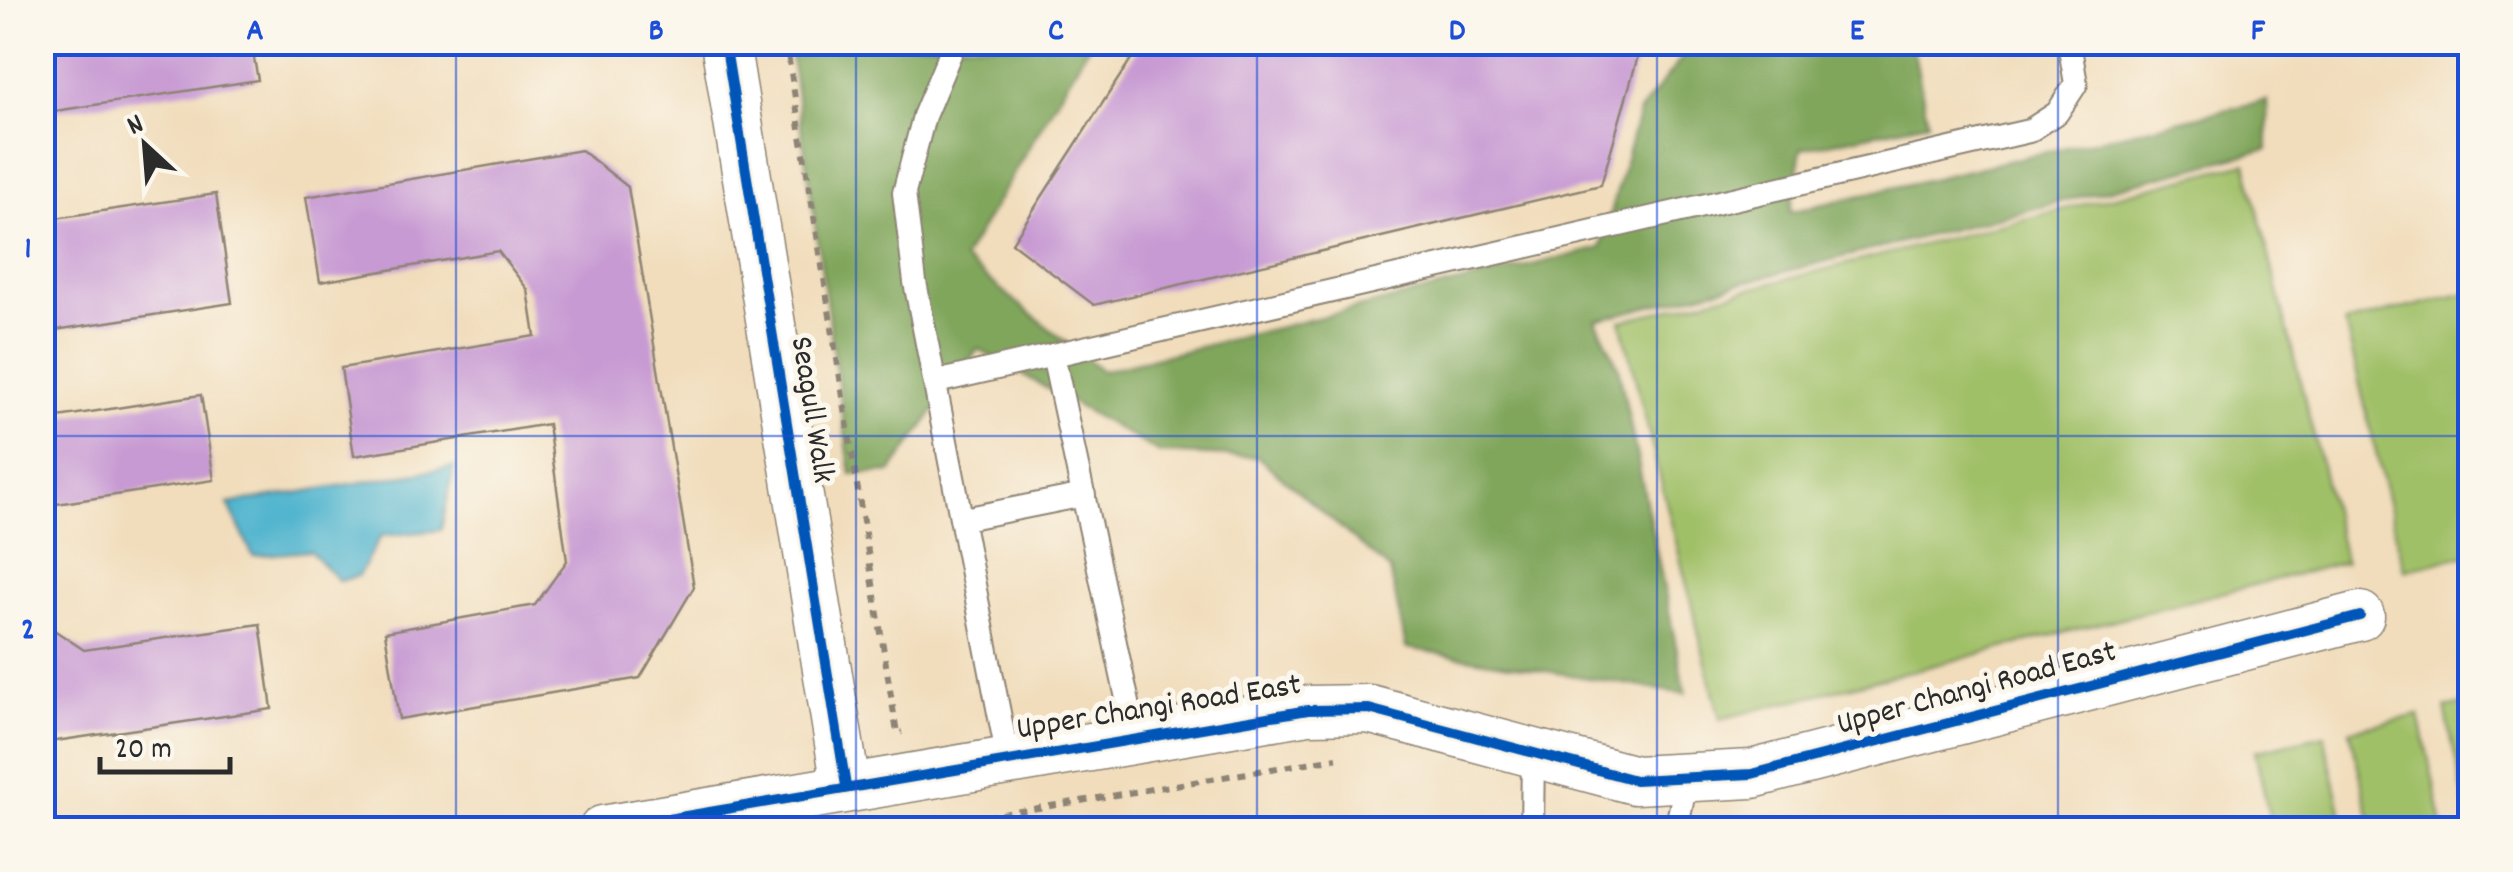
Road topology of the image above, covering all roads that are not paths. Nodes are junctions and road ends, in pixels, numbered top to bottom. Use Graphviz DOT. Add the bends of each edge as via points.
graph roads {
  1 [pos="725,42"];
  2 [pos="955,42"];
  3 [pos="2069,42"];
  4 [pos="1053,355"];
  5 [pos="936,382"];
  6 [pos="1084,495"];
  7 [pos="964,519"];
  8 [pos="2360,616"];
  9 [pos="1136,740"];
  10 [pos="1533,753"];
  11 [pos="1008,758"];
  12 [pos="1687,777"];
  13 [pos="846,786"];
  14 [pos="603,830"];
  15 [pos="1532,830"];
  16 [pos="1676,830"];
  1 -- 13 [label="street, Seagull Walk"];
  2 -- 5 [label="lane" via="924,116 904,193"];
  3 -- 4 [label="lane" via="2076,84 2057,113 2029,131"];
  4 -- 5 [label="lane"];
  4 -- 6 [label="lane"];
  5 -- 7 [label="lane"];
  6 -- 7 [label="lane"];
  6 -- 9 [label="lane"];
  7 -- 11 [label="lane"];
  8 -- 12 [label="street, Upper Changi Road East" via="1752,774"];
  9 -- 10 [label="street, Upper Changi Road East" via="1308,710 1369,708"];
  9 -- 11 [label="street, Upper Changi Road East"];
  10 -- 12 [label="street, Upper Changi Road East" via="1635,780"];
  10 -- 15 [label="lane"];
  11 -- 13 [label="street, Upper Changi Road East"];
  12 -- 16 [label="lane"];
  13 -- 14 [label="street, Upper Changi Road East"];
}
